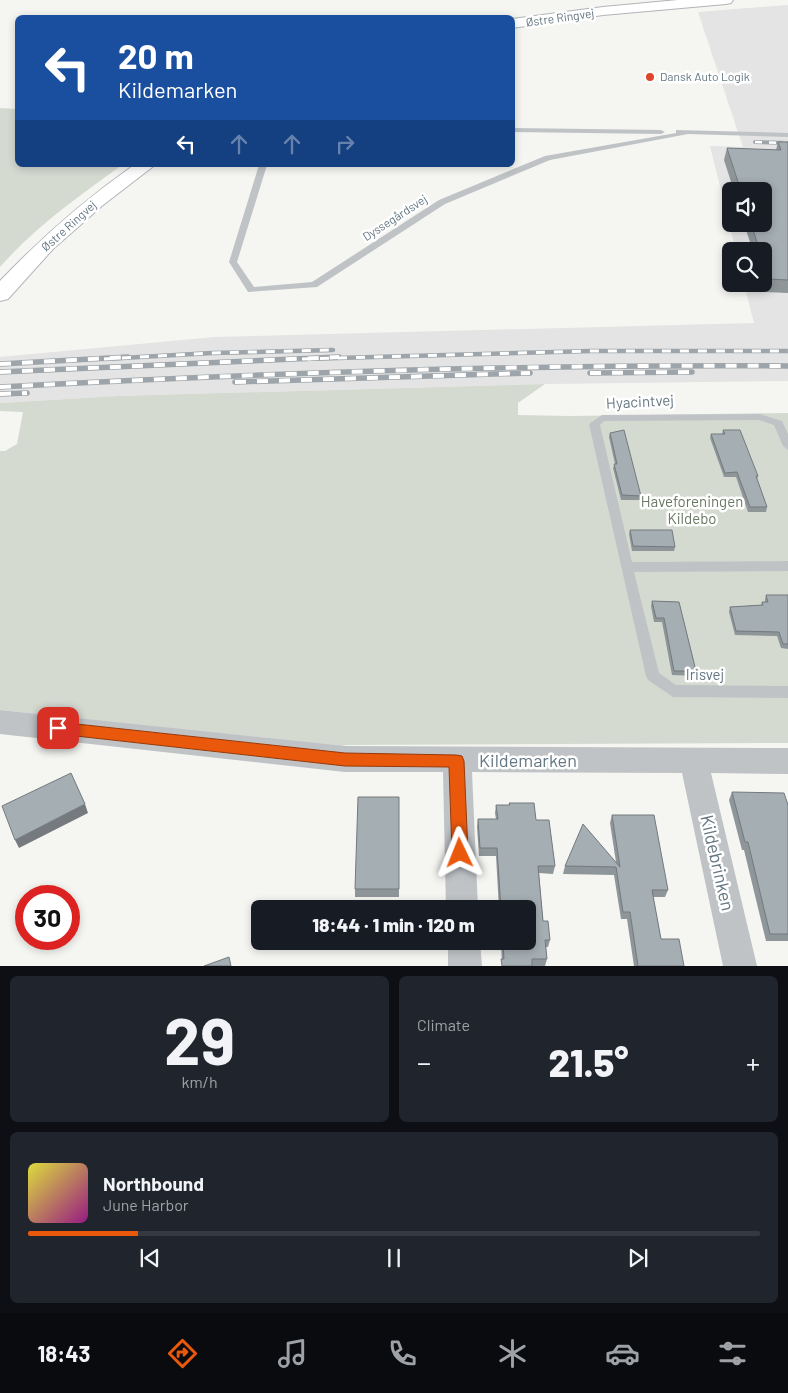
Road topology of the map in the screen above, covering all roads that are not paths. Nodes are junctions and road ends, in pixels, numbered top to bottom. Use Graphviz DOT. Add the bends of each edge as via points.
graph roads {
  1 [pos="726,0"];
  2 [pos="515,24"];
  3 [pos="515,130"];
  4 [pos="685,132"];
  5 [pos="788,134"];
  6 [pos="143,167"];
  7 [pos="261,167"];
  8 [pos="0,294"];
  9 [pos="788,446"];
  10 [pos="788,566"];
  11 [pos="627,567"];
  12 [pos="640,622"];
  13 [pos="788,692"];
  14 [pos="0,722"];
  15 [pos="456,761"];
  16 [pos="694,761"];
  17 [pos="788,761"];
  18 [pos="462,900"];
  19 [pos="464,950"];
  20 [pos="465,966"];
  21 [pos="740,966"];
  1 -- 2 [label="main road, Østre Ringvej" via="603,11"];
  3 -- 4 [label="lane, Dyssegårdsvej"];
  4 -- 5 [label="lane, Dyssegårdsvej"];
  4 -- 7 [label="lane, Dyssegårdsvej" via="548,158 442,202 314,285 251,290 233,262"];
  6 -- 8 [label="main road, Østre Ringvej" via="96,201 46,245"];
  9 -- 11 [label="lane, Hyacintvej" via="778,423 760,417 602,418 594,424"];
  10 -- 11 [label="lane"];
  11 -- 12 [label="lane, Hyacintvej"];
  12 -- 13 [label="lane, Irisvej" via="653,676 672,691"];
  14 -- 15 [label="street, Kildemarken" via="345,760"];
  15 -- 16 [label="street, Kildemarken"];
  15 -- 18 [label="street"];
  16 -- 17 [label="street, Kildemarken"];
  16 -- 21 [label="street, Kildebrinken"];
  19 -- 20 [label="street"];
}
